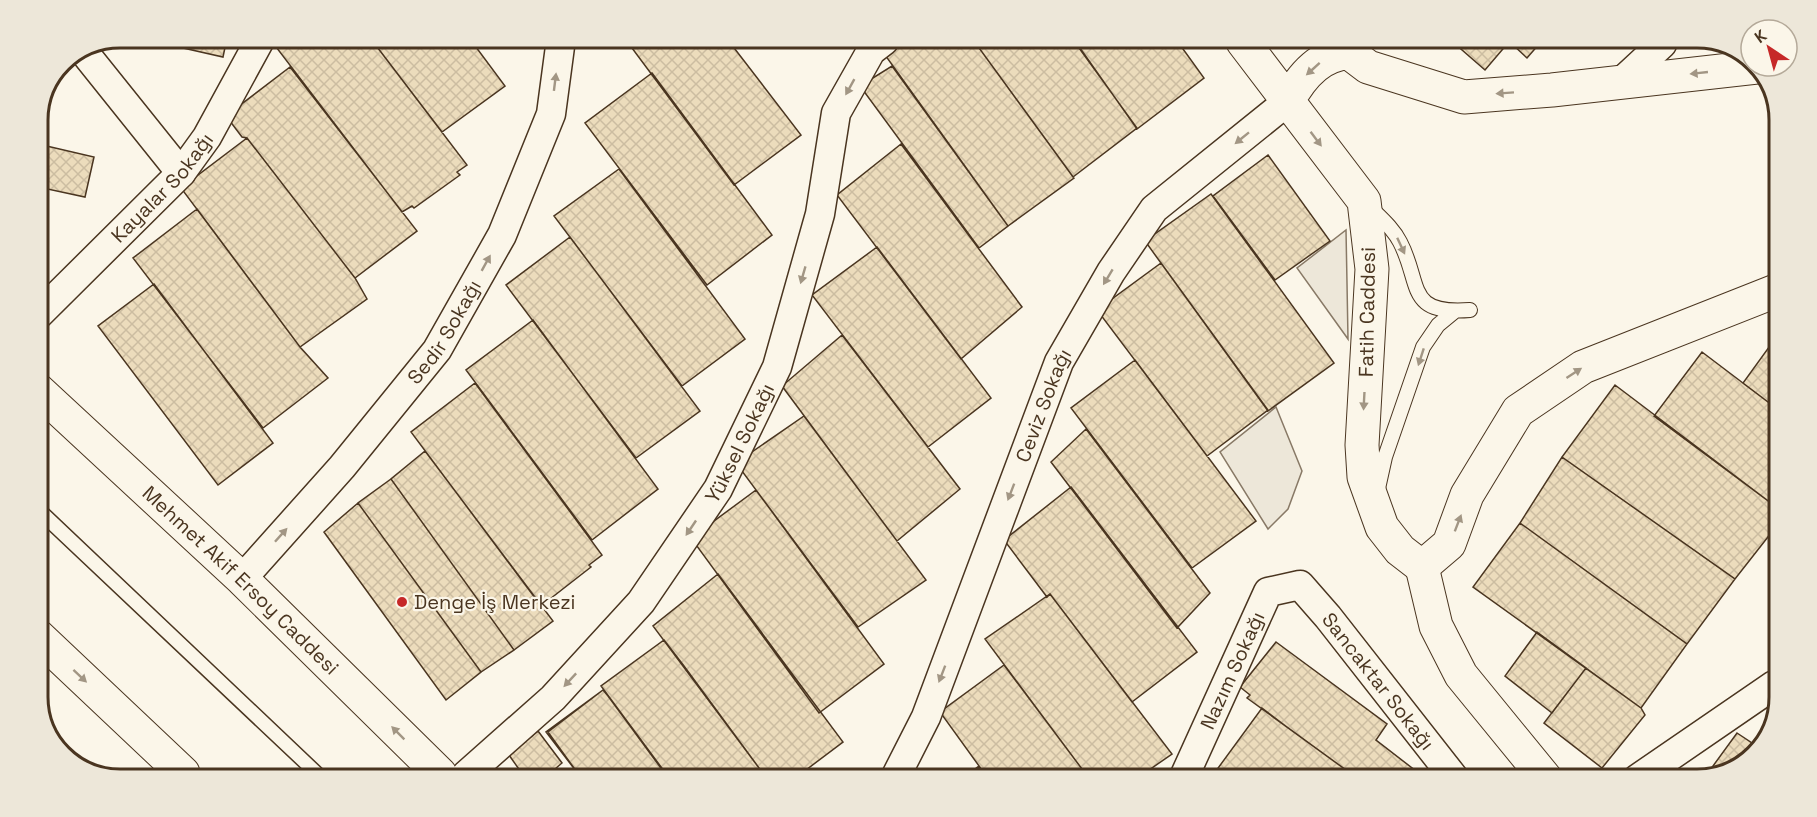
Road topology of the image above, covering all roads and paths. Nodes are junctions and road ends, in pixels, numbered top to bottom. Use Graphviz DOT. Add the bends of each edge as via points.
graph roads {
  1 [pos="256,48"];
  2 [pos="560,48"];
  3 [pos="875,48"];
  4 [pos="1248,48"];
  5 [pos="1342,48"];
  6 [pos="1658,48"];
  7 [pos="87,56"];
  8 [pos="1739,69"];
  9 [pos="1621,82"];
  10 [pos="1288,101"];
  11 [pos="181,173"];
  12 [pos="1364,201"];
  13 [pos="1769,294"];
  14 [pos="48,305"];
  15 [pos="1470,310"];
  16 [pos="1455,311"];
  17 [pos="48,399"];
  18 [pos="48,423"];
  19 [pos="104,451"];
  20 [pos="1374,504"];
  21 [pos="1422,567"];
  22 [pos="242,579"];
  23 [pos="1300,585"];
  24 [pos="48,645"];
  25 [pos="1769,688"];
  26 [pos="179,769"];
  27 [pos="435,769"];
  28 [pos="473,769"];
  29 [pos="900,769"];
  30 [pos="1188,769"];
  31 [pos="1448,769"];
  32 [pos="1538,769"];
  33 [pos="1651,769"];
  1 -- 11 [label="street, Kayalar Sokağı" via="207,137"];
  22 -- 2 [label="street, Sedir Sokağı, one-way" via="342,467 437,350 502,235 551,114"];
  3 -- 28 [label="street, Yüksel Sokağı, one-way" via="836,113 820,214 777,367 718,489 641,602 553,699"];
  4 -- 10 [label="main road"];
  9 -- 5 [label="main road, one-way" via="1464,97 1368,67"];
  5 -- 10 [label="main road, one-way" via="1297,83"];
  6 -- 9 [label="street"];
  7 -- 11 [label="street"];
  8 -- 9 [label="main road, one-way"];
  10 -- 12 [label="main road, one-way"];
  10 -- 29 [label="street, Ceviz Sokağı, one-way" via="1154,209 1111,272 1059,362 926,717"];
  11 -- 14 [label="street, Kayalar Sokağı"];
  12 -- 16 [label="lane, one-way" via="1390,226 1400,242 1419,297 1437,308"];
  12 -- 20 [label="main road, Fatih Caddesi, one-way" via="1372,269 1362,445 1364,477"];
  21 -- 13 [label="main road, one-way" via="1449,544 1467,495 1518,411 1583,367"];
  15 -- 16 [label="lane"];
  16 -- 20 [label="lane, one-way" via="1438,325 1424,347 1385,457"];
  17 -- 19 [label="main road, Mehmet Akif Ersoy Caddesi"];
  18 -- 19 [label="main road"];
  19 -- 22 [label="main road, Mehmet Akif Ersoy Caddesi"];
  20 -- 21 [label="main road, Fatih Caddesi" via="1382,527 1400,550"];
  21 -- 32 [label="main road" via="1436,626 1461,675"];
  27 -- 22 [label="main road, Mehmet Akif Ersoy Caddesi, one-way"];
  23 -- 30 [label="street, Nazım Sokağı" via="1268,592"];
  23 -- 31 [label="street, Sancaktar Sokağı"];
  24 -- 26 [label="main road, one-way"];
  25 -- 33 [label="street"];
}
